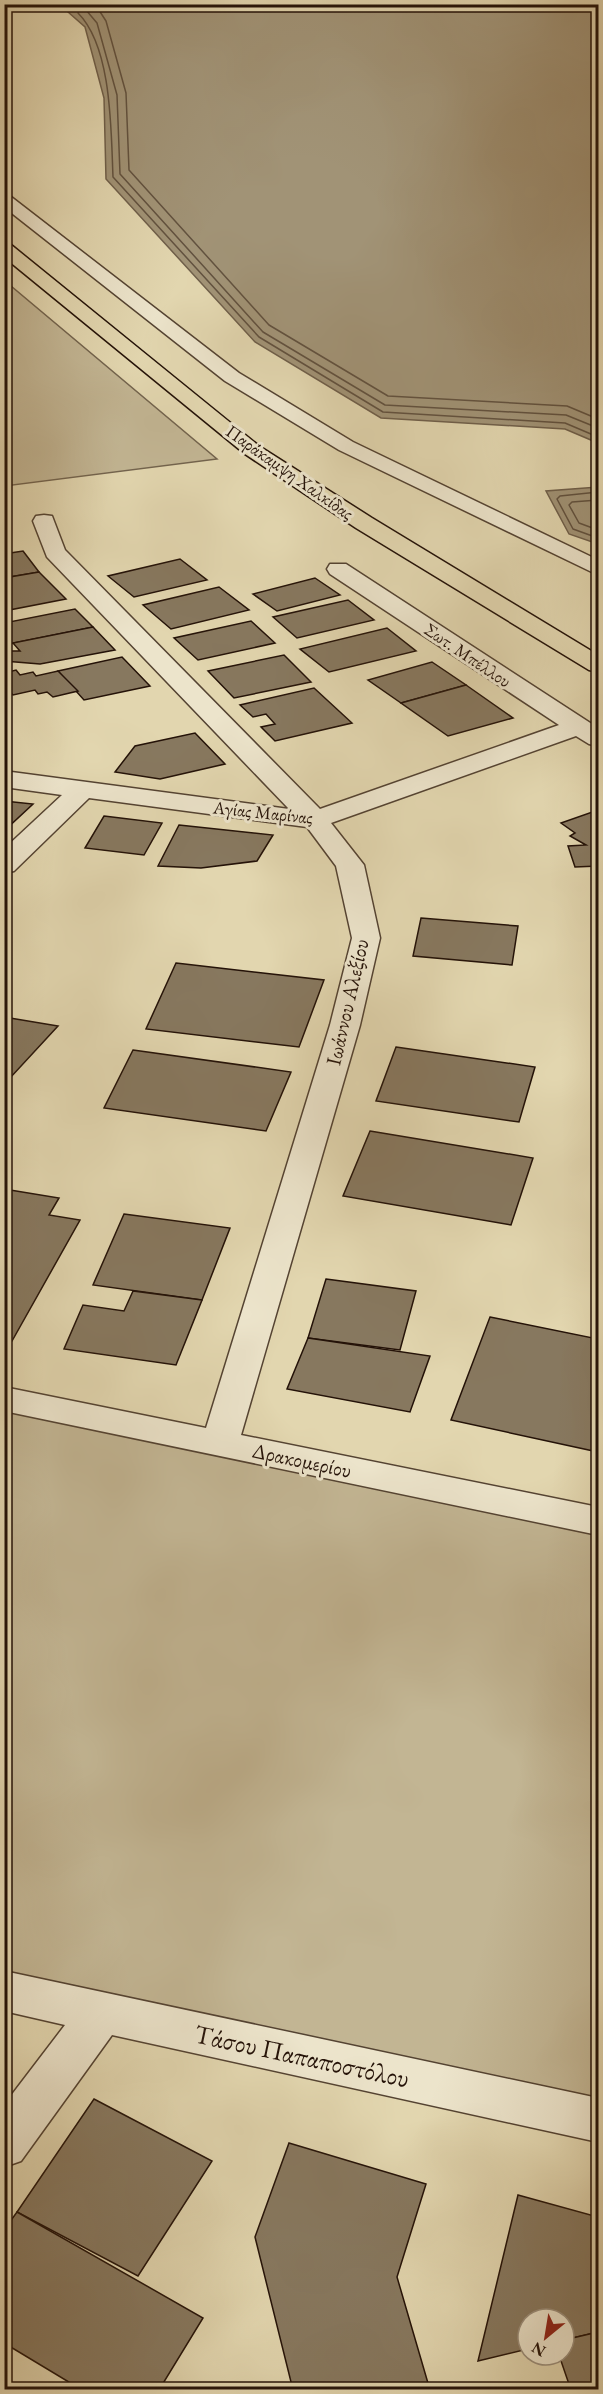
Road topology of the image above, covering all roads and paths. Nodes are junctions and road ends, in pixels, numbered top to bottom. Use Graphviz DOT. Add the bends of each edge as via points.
graph roads {
  1 [pos="4,199"];
  2 [pos="4,248"];
  3 [pos="44,521"];
  4 [pos="598,568"];
  5 [pos="338,569"];
  6 [pos="598,665"];
  7 [pos="589,733"];
  8 [pos="4,779"];
  9 [pos="82,790"];
  10 [pos="315,820"];
  11 [pos="4,865"];
  12 [pos="4,1400"];
  13 [pos="220,1443"];
  14 [pos="598,1521"];
  15 [pos="4,1992"];
  16 [pos="102,2012"];
  17 [pos="598,2120"];
  18 [pos="4,2145"];
  1 -- 4 [label="street" via="232,377 346,446"];
  2 -- 6 [label="main road, Παράκαμψη Χαλκίδας" via="252,450 374,530"];
  3 -- 10 [label="street, Ιωάννου Αλεξίου" via="55,552"];
  5 -- 7 [label="street, Σωτ. Μπέλλου"];
  7 -- 10 [label="street, Αγίας Μαρίνας"];
  8 -- 9 [label="street, Αγίας Μαρίνας"];
  9 -- 10 [label="street, Αγίας Μαρίνας"];
  9 -- 11 [label="street"];
  10 -- 13 [label="street, Ιωάννου Αλεξίου" via="350,865 366,938 345,1026"];
  12 -- 13 [label="street, Δρακομερίου"];
  13 -- 14 [label="street, Δρακομερίου"];
  15 -- 16 [label="street, Τάσου Παπαποστόλου"];
  16 -- 17 [label="street, Τάσου Παπαποστόλου"];
  16 -- 18 [label="street"];
}
